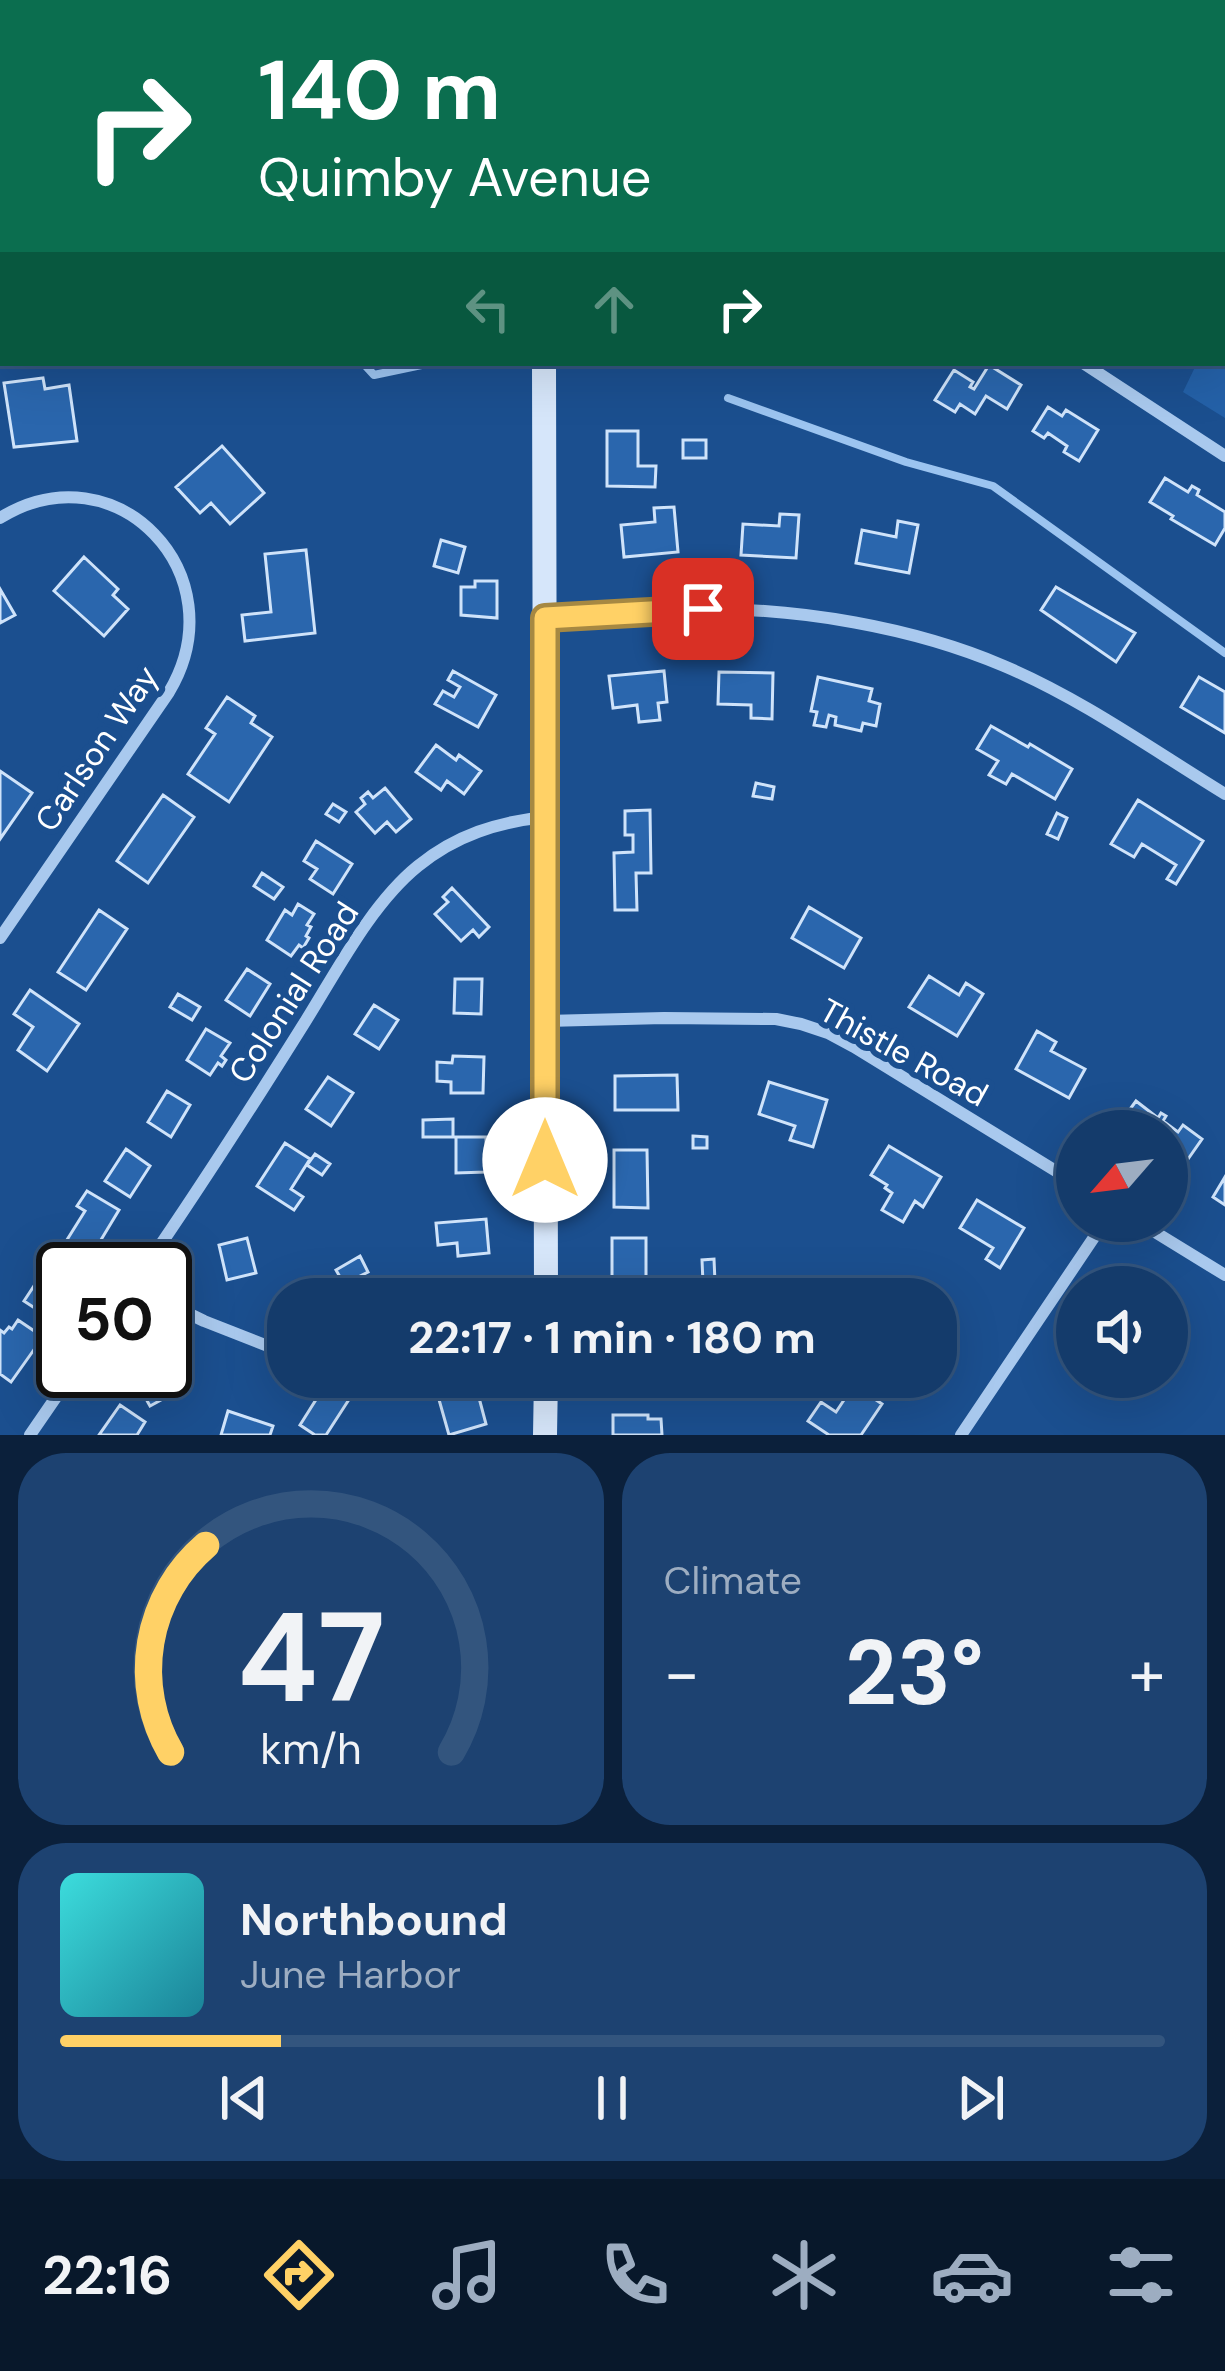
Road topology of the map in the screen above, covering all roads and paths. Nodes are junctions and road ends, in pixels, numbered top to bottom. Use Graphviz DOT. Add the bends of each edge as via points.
graph roads {
  1 [pos="544,366"];
  2 [pos="1087,366"];
  3 [pos="1225,456"];
  4 [pos="0,518"];
  5 [pos="545,618"];
  6 [pos="1225,794"];
  7 [pos="545,817"];
  8 [pos="0,938"];
  9 [pos="545,1022"];
  10 [pos="1056,1171"];
  11 [pos="163,1242"];
  12 [pos="1091,1242"];
  13 [pos="1171,1242"];
  14 [pos="1225,1275"];
  15 [pos="546,1278"];
  16 [pos="192,1313"];
  17 [pos="267,1345"];
  18 [pos="55,1398"];
  19 [pos="545,1398"];
  20 [pos="30,1435"];
  21 [pos="545,1435"];
  22 [pos="962,1435"];
  1 -- 5 [label="main road"];
  2 -- 3 [label="street"];
  4 -- 8 [label="street, Carlson Way" via="62,498 131,516 172,556 191,624 170,692"];
  5 -- 6 [label="street" via="769,611 950,646 1069,698"];
  5 -- 7 [label="main road"];
  7 -- 9 [label="main road"];
  7 -- 11 [label="street, Colonial Road" via="469,835 401,881"];
  9 -- 10 [label="street, Thistle Road" via="801,1024 854,1047"];
  9 -- 15 [label="main road"];
  12 -- 22 [label="street"];
  13 -- 14 [label="street"];
  16 -- 17 [label="street"];
  18 -- 20 [label="street"];
  19 -- 21 [label="main road"];
}
